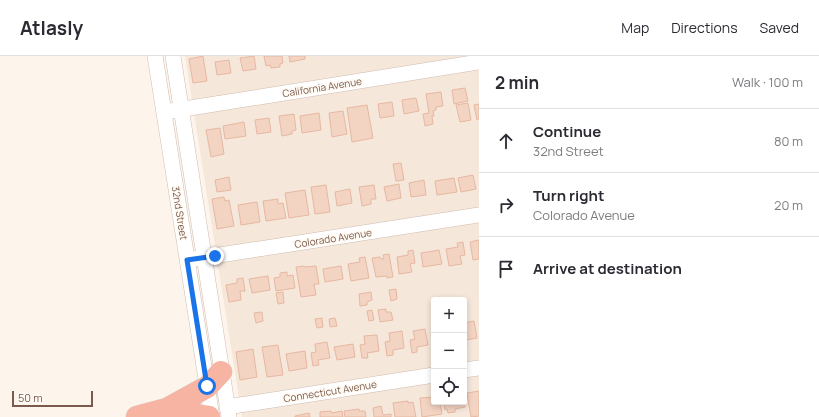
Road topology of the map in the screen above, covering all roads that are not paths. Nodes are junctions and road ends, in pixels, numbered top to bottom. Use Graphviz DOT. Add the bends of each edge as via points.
graph roads {
  1 [pos="155,56"];
  2 [pos="173,56"];
  3 [pos="479,62"];
  4 [pos="182,109"];
  5 [pos="164,112"];
  6 [pos="479,215"];
  7 [pos="204,258"];
  8 [pos="187,260"];
  9 [pos="479,368"];
  10 [pos="467,370"];
  11 [pos="431,376"];
  12 [pos="214,379"];
  13 [pos="219,415"];
  14 [pos="137,417"];
  15 [pos="151,417"];
  1 -- 5 [label="street, 32nd Street"];
  2 -- 4 [label="street, 32nd Street"];
  3 -- 4 [label="street, California Avenue"];
  4 -- 5 [label="street, California Avenue"];
  4 -- 7 [label="street, 32nd Street"];
  5 -- 8 [label="street, 32nd Street"];
  6 -- 7 [label="street, Colorado Avenue"];
  7 -- 8 [label="street, Colorado Avenue"];
  7 -- 12 [label="street, 32nd Street"];
  8 -- 12 [label="street, 32nd Street"];
  9 -- 10 [label="street"];
  11 -- 13 [label="street, Connecticut Avenue"];
  12 -- 13 [label="street, 32nd Street"];
  12 -- 13 [label="street, 32nd Street"];
  12 -- 14 [label="highway" via="167,409"];
  13 -- 15 [label="highway"];
}
